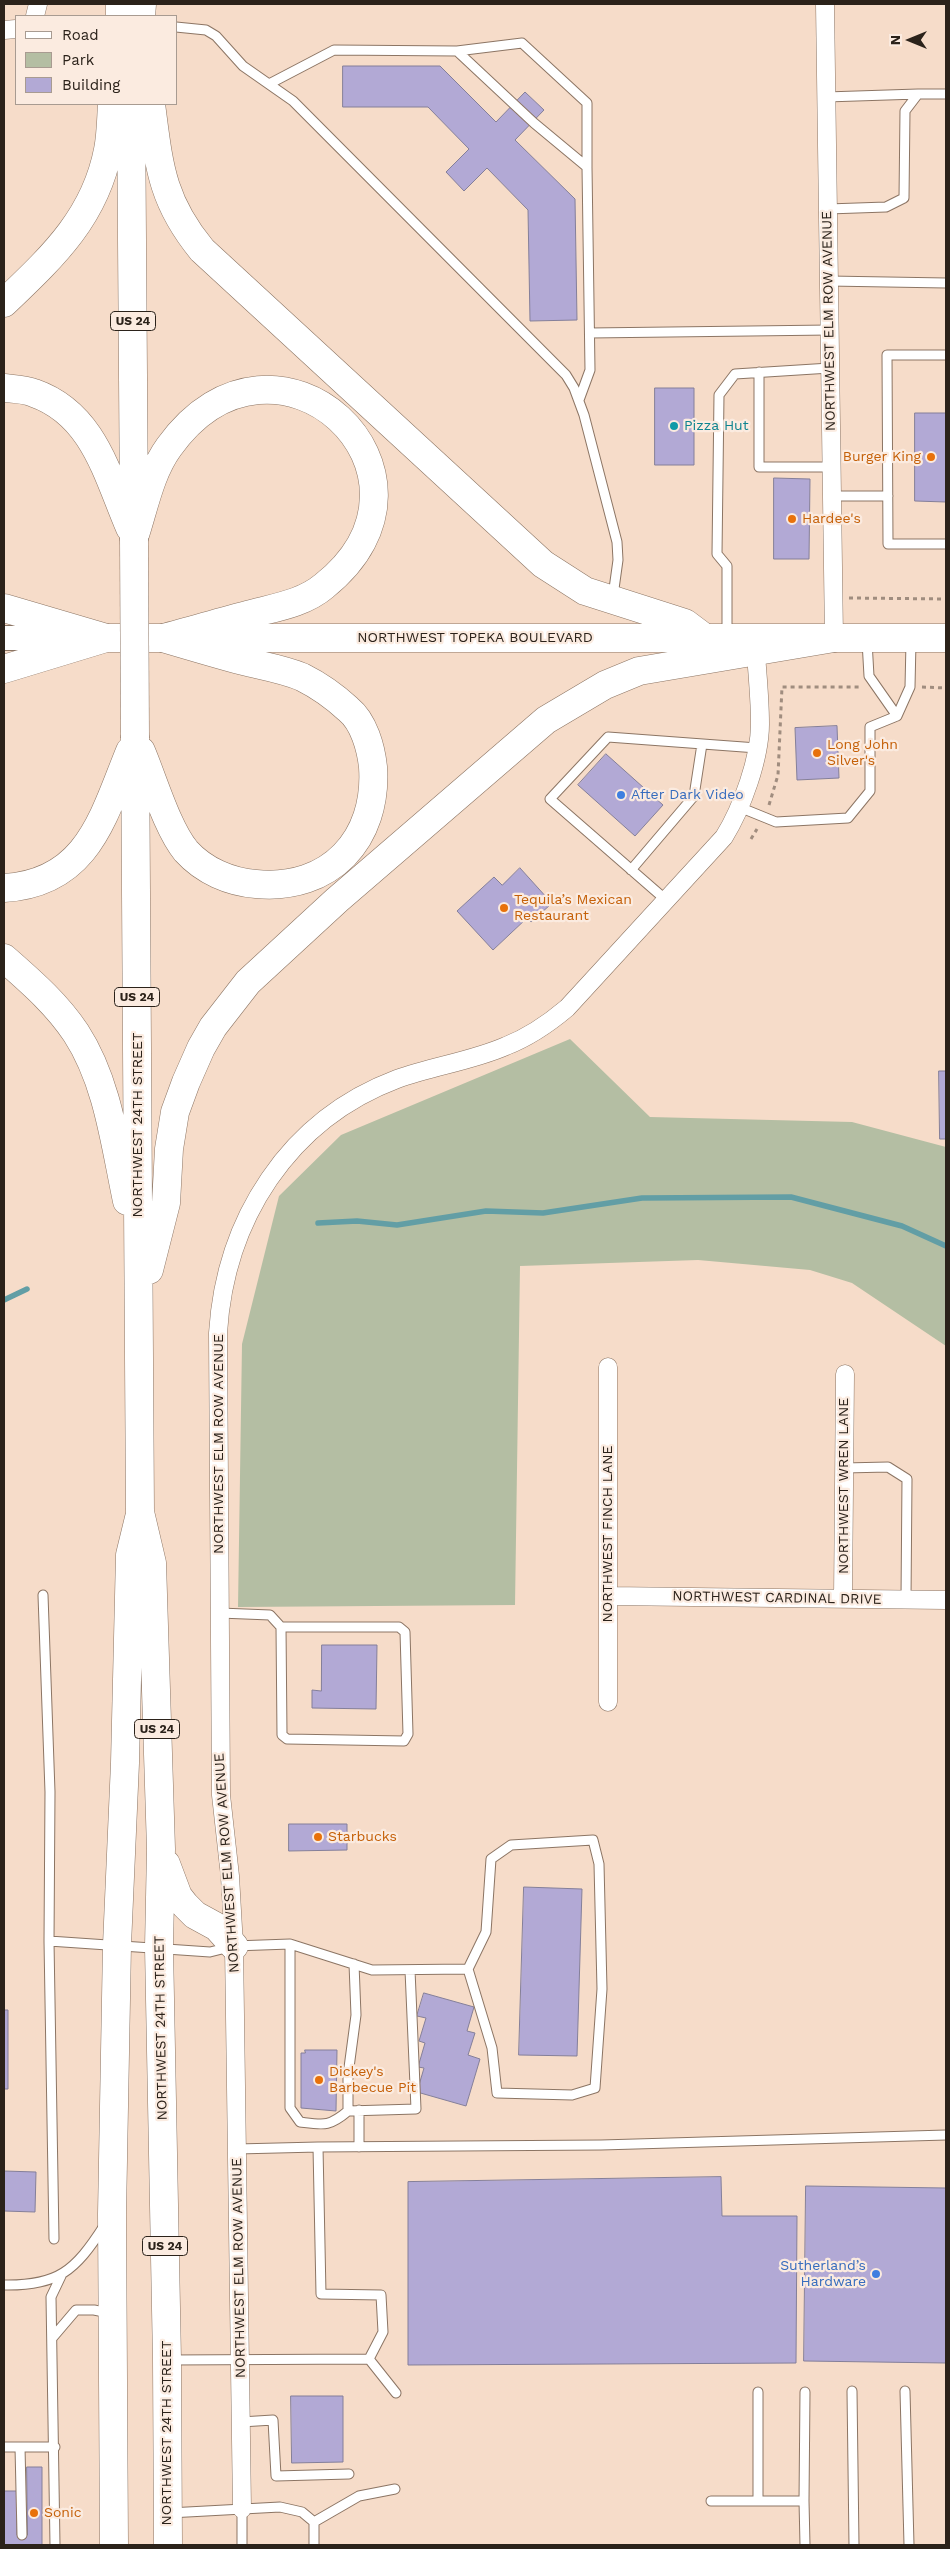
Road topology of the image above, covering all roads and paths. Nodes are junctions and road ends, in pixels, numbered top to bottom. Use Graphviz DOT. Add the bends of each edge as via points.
graph roads {
  1 [pos="825,4"];
  2 [pos="178,27"];
  3 [pos="457,51"];
  4 [pos="269,84"];
  5 [pos="918,94"];
  6 [pos="946,94"];
  7 [pos="826,97"];
  8 [pos="112,105"];
  9 [pos="131,105"];
  10 [pos="151,105"];
  11 [pos="587,167"];
  12 [pos="828,209"];
  13 [pos="829,281"];
  14 [pos="946,283"];
  15 [pos="4,303"];
  16 [pos="830,330"];
  17 [pos="590,333"];
  18 [pos="946,355"];
  19 [pos="830,368"];
  20 [pos="759,372"];
  21 [pos="4,388"];
  22 [pos="579,400"];
  23 [pos="832,467"];
  24 [pos="832,496"];
  25 [pos="888,496"];
  26 [pos="134,538"];
  27 [pos="946,544"];
  28 [pos="849,598"];
  29 [pos="946,599"];
  30 [pos="612,601"];
  31 [pos="4,608"];
  32 [pos="4,638"];
  33 [pos="106,638"];
  34 [pos="163,638"];
  35 [pos="716,638"];
  36 [pos="834,638"];
  37 [pos="867,638"];
  38 [pos="912,638"];
  39 [pos="946,638"];
  40 [pos="755,644"];
  41 [pos="4,669"];
  42 [pos="879,687"];
  43 [pos="910,687"];
  44 [pos="946,688"];
  45 [pos="897,716"];
  46 [pos="135,738"];
  47 [pos="702,744"];
  48 [pos="757,748"];
  49 [pos="739,807"];
  50 [pos="764,817"];
  51 [pos="751,839"];
  52 [pos="631,870"];
  53 [pos="4,888"];
  54 [pos="666,900"];
  55 [pos="4,958"];
  56 [pos="139,1256"];
  57 [pos="139,1308"];
  58 [pos="608,1366"];
  59 [pos="845,1374"];
  60 [pos="844,1468"];
  61 [pos="140,1512"];
  62 [pos="43,1595"];
  63 [pos="608,1596"];
  64 [pos="843,1599"];
  65 [pos="906,1600"];
  66 [pos="946,1600"];
  67 [pos="220,1613"];
  68 [pos="281,1627"];
  69 [pos="608,1702"];
  70 [pos="160,1849"];
  71 [pos="49,1941"];
  72 [pos="290,1944"];
  73 [pos="117,1945"];
  74 [pos="234,1946"];
  75 [pos="159,1947"];
  76 [pos="354,1964"];
  77 [pos="410,1970"];
  78 [pos="468,1970"];
  79 [pos="359,2110"];
  80 [pos="348,2111"];
  81 [pos="946,2135"];
  82 [pos="318,2147"];
  83 [pos="359,2147"];
  84 [pos="237,2149"];
  85 [pos="112,2214"];
  86 [pos="54,2239"];
  87 [pos="61,2276"];
  88 [pos="4,2285"];
  89 [pos="112,2314"];
  90 [pos="53,2338"];
  91 [pos="369,2359"];
  92 [pos="167,2360"];
  93 [pos="240,2360"];
  94 [pos="852,2391"];
  95 [pos="905,2391"];
  96 [pos="758,2392"];
  97 [pos="805,2392"];
  98 [pos="396,2393"];
  99 [pos="241,2422"];
  100 [pos="4,2447"];
  101 [pos="20,2447"];
  102 [pos="55,2447"];
  103 [pos="349,2474"];
  104 [pos="395,2489"];
  105 [pos="711,2501"];
  106 [pos="758,2501"];
  107 [pos="804,2501"];
  108 [pos="242,2509"];
  109 [pos="167,2513"];
  110 [pos="314,2522"];
  111 [pos="22,2535"];
  112 [pos="55,2545"];
  113 [pos="114,2545"];
  114 [pos="168,2545"];
  115 [pos="242,2545"];
  116 [pos="314,2545"];
  117 [pos="805,2545"];
  118 [pos="854,2545"];
  119 [pos="909,2545"];
  1 -- 7 [label="street, NORTHWEST ELM ROW AVENUE"];
  2 -- 4 [label="lane" via="206,30 216,36 243,66"];
  3 -- 4 [label="lane" via="334,50"];
  3 -- 11 [label="lane"];
  3 -- 11 [label="lane" via="522,43 587,103"];
  4 -- 22 [label="lane" via="293,101 566,375"];
  5 -- 6 [label="lane"];
  5 -- 7 [label="lane"];
  5 -- 12 [label="lane" via="905,111 904,198 886,208"];
  7 -- 12 [label="street, NORTHWEST ELM ROW AVENUE"];
  8 -- 15 [label="main road" via="108,150 89,205 72,234 48,262"];
  9 -- 26 [label="main road, US 24"];
  10 -- 30 [label="main road" via="159,171 167,194 177,217 202,250 531,553 585,590"];
  11 -- 17 [label="lane"];
  12 -- 13 [label="street, NORTHWEST ELM ROW AVENUE"];
  13 -- 14 [label="lane"];
  13 -- 16 [label="street, NORTHWEST ELM ROW AVENUE"];
  16 -- 17 [label="lane"];
  16 -- 19 [label="street, NORTHWEST ELM ROW AVENUE"];
  17 -- 22 [label="lane" via="590,370"];
  18 -- 25 [label="lane" via="887,355"];
  19 -- 20 [label="lane"];
  19 -- 23 [label="street, NORTHWEST ELM ROW AVENUE"];
  20 -- 23 [label="lane" via="759,467"];
  20 -- 35 [label="lane" via="735,374 718,395 717,554 727,566"];
  21 -- 26 [label="main road" via="32,392 56,403 75,419 92,439"];
  22 -- 30 [label="lane" via="617,542 618,560"];
  23 -- 24 [label="street, NORTHWEST ELM ROW AVENUE"];
  24 -- 25 [label="lane"];
  24 -- 36 [label="street, NORTHWEST ELM ROW AVENUE"];
  25 -- 27 [label="lane" via="888,544"];
  26 -- 34 [label="main road" via="156,470 168,448 203,413 225,400 250,392 272,389 297,393 330,409 348,426 371,470 373,508 368,532 351,561 323,588 291,604"];
  26 -- 46 [label="main road, US 24, bridge"];
  28 -- 29 [label="path"];
  30 -- 35 [label="main road" via="685,623"];
  31 -- 33 [label="main road"];
  32 -- 33 [label="main road, NORTHWEST TOPEKA BOULEVARD"];
  33 -- 34 [label="main road, NORTHWEST TOPEKA BOULEVARD"];
  33 -- 41 [label="main road"];
  34 -- 35 [label="main road, NORTHWEST TOPEKA BOULEVARD"];
  34 -- 46 [label="main road" via="302,677 350,710 363,731 372,758 374,785 366,820 347,853 320,874 283,884 240,883 209,870 186,850 169,820"];
  35 -- 40 [label="main road, NORTHWEST TOPEKA BOULEVARD"];
  36 -- 37 [label="main road"];
  36 -- 40 [label="main road"];
  37 -- 38 [label="main road"];
  37 -- 42 [label="lane" via="869,676"];
  38 -- 39 [label="main road"];
  38 -- 43 [label="lane"];
  40 -- 48 [label="street, NORTHWEST ELM ROW AVENUE" via="760,725"];
  40 -- 57 [label="main road" via="639,671 605,686 546,720 351,887 248,982 213,1027 178,1105 169,1149 166,1203"];
  42 -- 45 [label="lane"];
  42 -- 50 [label="path" via="782,687 778,775"];
  43 -- 44 [label="path"];
  43 -- 45 [label="lane"];
  45 -- 50 [label="lane" via="870,727 870,791 848,818 776,822"];
  46 -- 53 [label="main road" via="102,821 77,857 61,872 43,881"];
  46 -- 56 [label="main road, NORTHWEST 24TH STREET / US 24"];
  47 -- 48 [label="lane"];
  47 -- 52 [label="lane" via="694,796"];
  47 -- 52 [label="lane" via="608,737 550,799"];
  48 -- 49 [label="street, NORTHWEST ELM ROW AVENUE"];
  49 -- 50 [label="lane"];
  49 -- 54 [label="street, NORTHWEST ELM ROW AVENUE" via="724,837"];
  50 -- 51 [label="path"];
  52 -- 54 [label="lane"];
  54 -- 67 [label="street, NORTHWEST ELM ROW AVENUE" via="553,1020 506,1047 403,1077 365,1094 334,1113 303,1139 264,1186 236,1240 225,1276 220,1310"];
  55 -- 56 [label="main road" via="37,986 76,1034 102,1089"];
  56 -- 57 [label="main road, NORTHWEST 24TH STREET / US 24"];
  57 -- 61 [label="main road, NORTHWEST 24TH STREET / US 24"];
  58 -- 63 [label="street, NORTHWEST FINCH LANE"];
  59 -- 60 [label="street, NORTHWEST WREN LANE"];
  60 -- 64 [label="street, NORTHWEST WREN LANE"];
  60 -- 65 [label="lane" via="888,1467 908,1479"];
  61 -- 70 [label="main road, NORTHWEST 24TH STREET / US 24" via="152,1563"];
  61 -- 73 [label="main road, NORTHWEST 24TH STREET / US 24" via="130,1555"];
  62 -- 71 [label="lane" via="50,1792"];
  63 -- 64 [label="street, NORTHWEST CARDINAL DRIVE"];
  63 -- 69 [label="street, NORTHWEST FINCH LANE"];
  64 -- 65 [label="street, NORTHWEST CARDINAL DRIVE"];
  65 -- 66 [label="street, NORTHWEST CARDINAL DRIVE"];
  67 -- 68 [label="lane" via="270,1616"];
  67 -- 74 [label="street, NORTHWEST ELM ROW AVENUE" via="220,1795"];
  68 -- 68 [label="lane" via="398,1627 405,1632 408,1734 404,1741 287,1739 282,1735"];
  70 -- 74 [label="main road" via="178,1896 195,1915 217,1927"];
  70 -- 75 [label="main road, NORTHWEST 24TH STREET / US 24"];
  71 -- 73 [label="lane"];
  71 -- 86 [label="lane"];
  72 -- 74 [label="lane"];
  72 -- 76 [label="lane"];
  72 -- 80 [label="lane" via="290,2108 300,2122 326,2125 334,2123"];
  73 -- 75 [label="lane"];
  73 -- 85 [label="main road, NORTHWEST 24TH STREET / US 24"];
  74 -- 75 [label="lane" via="210,1952"];
  74 -- 84 [label="street, NORTHWEST ELM ROW AVENUE"];
  75 -- 92 [label="main road, NORTHWEST 24TH STREET / US 24"];
  76 -- 77 [label="lane" via="372,1970"];
  76 -- 80 [label="lane" via="356,2016 348,2075"];
  77 -- 78 [label="lane"];
  77 -- 79 [label="lane" via="416,2109"];
  78 -- 78 [label="lane" via="486,1932 490,1859 511,1845 593,1840 599,1864 602,1989 595,2088 572,2095 497,2093 492,2048"];
  79 -- 80 [label="lane"];
  79 -- 83 [label="lane"];
  81 -- 83 [label="lane"];
  82 -- 83 [label="lane"];
  82 -- 84 [label="lane"];
  82 -- 91 [label="lane" via="320,2294 381,2295 383,2332"];
  84 -- 93 [label="street, NORTHWEST ELM ROW AVENUE"];
  85 -- 87 [label="lane" via="84,2256"];
  85 -- 89 [label="main road, NORTHWEST 24TH STREET / US 24"];
  87 -- 88 [label="lane" via="23,2285"];
  87 -- 90 [label="lane" via="50,2297"];
  89 -- 90 [label="lane" via="76,2310"];
  89 -- 113 [label="main road, NORTHWEST 24TH STREET / US 24"];
  90 -- 102 [label="lane"];
  91 -- 93 [label="lane"];
  91 -- 98 [label="lane"];
  92 -- 93 [label="lane"];
  92 -- 109 [label="main road, NORTHWEST 24TH STREET / US 24"];
  93 -- 99 [label="street, NORTHWEST ELM ROW AVENUE"];
  94 -- 118 [label="lane"];
  95 -- 119 [label="lane"];
  96 -- 106 [label="lane"];
  97 -- 107 [label="lane"];
  99 -- 103 [label="lane" via="273,2420 276,2476"];
  99 -- 108 [label="street, NORTHWEST ELM ROW AVENUE"];
  100 -- 101 [label="lane"];
  101 -- 102 [label="lane"];
  101 -- 111 [label="lane"];
  102 -- 112 [label="lane"];
  104 -- 110 [label="lane" via="359,2496"];
  105 -- 106 [label="lane"];
  106 -- 107 [label="lane"];
  107 -- 117 [label="lane"];
  108 -- 109 [label="lane"];
  108 -- 110 [label="lane" via="280,2508 302,2512"];
  108 -- 115 [label="lane"];
  109 -- 114 [label="main road, NORTHWEST 24TH STREET / US 24"];
  110 -- 116 [label="lane"];
}
